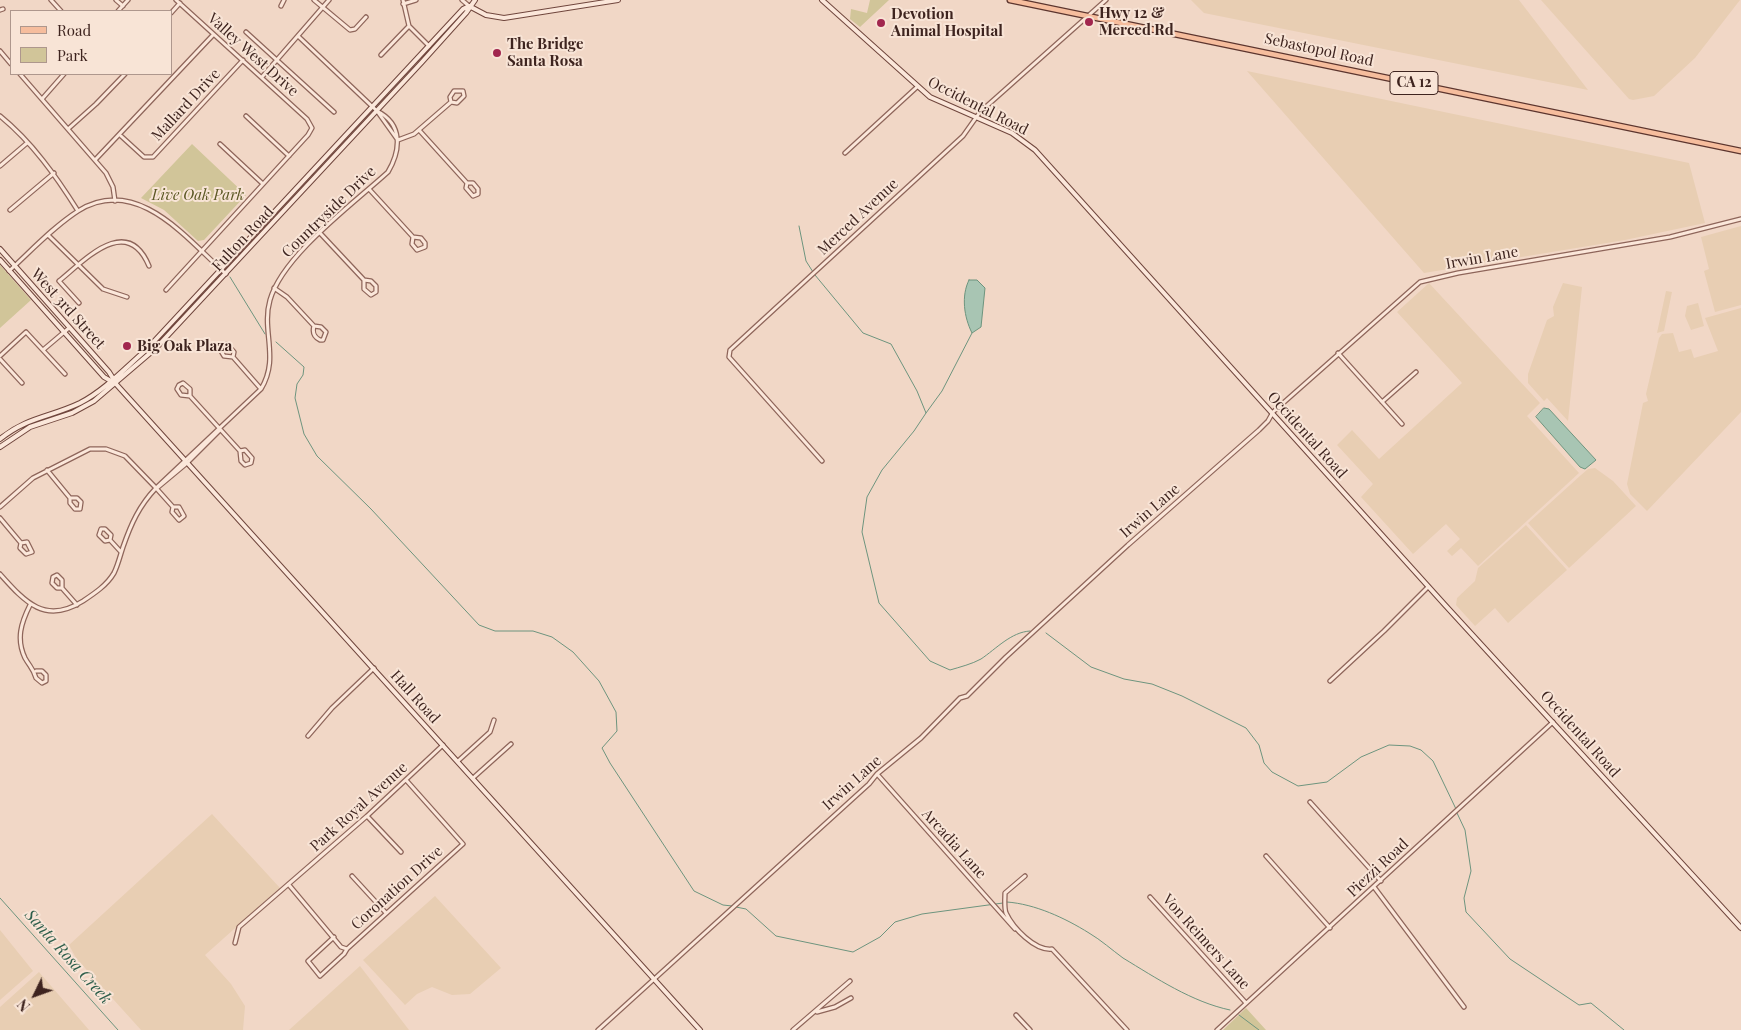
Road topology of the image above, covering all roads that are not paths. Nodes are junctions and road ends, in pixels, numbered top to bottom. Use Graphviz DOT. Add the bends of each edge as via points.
graph roads {
  1 [pos="51,0"];
  2 [pos="116,0"];
  3 [pos="128,0"];
  4 [pos="176,0"];
  5 [pos="284,0"];
  6 [pos="314,0"];
  7 [pos="329,0"];
  8 [pos="416,0"];
  9 [pos="462,0"];
  10 [pos="474,0"];
  11 [pos="618,0"];
  12 [pos="822,0"];
  13 [pos="1010,0"];
  14 [pos="1106,0"];
  15 [pos="403,2"];
  16 [pos="180,3"];
  17 [pos="122,6"];
  18 [pos="281,6"];
  19 [pos="469,6"];
  20 [pos="323,7"];
  21 [pos="60,10"];
  22 [pos="119,10"];
  23 [pos="172,12"];
  24 [pos="1088,16"];
  25 [pos="366,17"];
  26 [pos="409,26"];
  27 [pos="246,32"];
  28 [pos="213,36"];
  29 [pos="299,37"];
  30 [pos="428,46"];
  31 [pos="0,51"];
  32 [pos="381,54"];
  33 [pos="243,60"];
  34 [pos="10,61"];
  35 [pos="277,62"];
  36 [pos="21,75"];
  37 [pos="63,75"];
  38 [pos="124,75"];
  39 [pos="262,77"];
  40 [pos="917,87"];
  41 [pos="42,99"];
  42 [pos="451,102"];
  43 [pos="373,107"];
  44 [pos="377,111"];
  45 [pos="334,112"];
  46 [pos="0,116"];
  47 [pos="246,116"];
  48 [pos="976,118"];
  49 [pos="68,129"];
  50 [pos="419,130"];
  51 [pos="121,136"];
  52 [pos="398,140"];
  53 [pos="27,143"];
  54 [pos="220,144"];
  55 [pos="1741,151"];
  56 [pos="845,153"];
  57 [pos="289,156"];
  58 [pos="95,160"];
  59 [pos="0,166"];
  60 [pos="54,173"];
  61 [pos="466,183"];
  62 [pos="263,184"];
  63 [pos="369,189"];
  64 [pos="115,201"];
  65 [pos="10,210"];
  66 [pos="78,211"];
  67 [pos="1741,219"];
  68 [pos="320,233"];
  69 [pos="49,236"];
  70 [pos="413,237"];
  71 [pos="0,249"];
  72 [pos="200,251"];
  73 [pos="0,260"];
  74 [pos="15,266"];
  75 [pos="77,266"];
  76 [pos="149,266"];
  77 [pos="221,270"];
  78 [pos="9,271"];
  79 [pos="226,274"];
  80 [pos="364,280"];
  81 [pos="274,288"];
  82 [pos="166,290"];
  83 [pos="127,297"];
  84 [pos="79,303"];
  85 [pos="314,326"];
  86 [pos="69,328"];
  87 [pos="64,332"];
  88 [pos="42,350"];
  89 [pos="1338,354"];
  90 [pos="233,357"];
  91 [pos="0,358"];
  92 [pos="1416,372"];
  93 [pos="65,374"];
  94 [pos="112,380"];
  95 [pos="22,383"];
  96 [pos="116,384"];
  97 [pos="262,389"];
  98 [pos="190,396"];
  99 [pos="1382,402"];
  100 [pos="1273,412"];
  101 [pos="1402,424"];
  102 [pos="220,429"];
  103 [pos="0,439"];
  104 [pos="0,447"];
  105 [pos="240,451"];
  106 [pos="185,461"];
  107 [pos="822,461"];
  108 [pos="47,470"];
  109 [pos="156,488"];
  110 [pos="70,498"];
  111 [pos="0,507"];
  112 [pos="173,508"];
  113 [pos="0,518"];
  114 [pos="110,540"];
  115 [pos="22,542"];
  116 [pos="121,552"];
  117 [pos="0,574"];
  118 [pos="1428,586"];
  119 [pos="62,588"];
  120 [pos="77,604"];
  121 [pos="30,605"];
  122 [pos="374,668"];
  123 [pos="36,671"];
  124 [pos="1330,681"];
  125 [pos="494,720"];
  126 [pos="1553,722"];
  127 [pos="308,736"];
  128 [pos="443,744"];
  129 [pos="511,744"];
  130 [pos="458,761"];
  131 [pos="877,774"];
  132 [pos="473,778"];
  133 [pos="406,780"];
  134 [pos="1310,802"];
  135 [pos="367,816"];
  136 [pos="401,852"];
  137 [pos="1266,856"];
  138 [pos="352,876"];
  139 [pos="1025,876"];
  140 [pos="1381,881"];
  141 [pos="289,885"];
  142 [pos="1374,887"];
  143 [pos="1150,897"];
  144 [pos="386,913"];
  145 [pos="1330,928"];
  146 [pos="1741,928"];
  147 [pos="1015,929"];
  148 [pos="334,937"];
  149 [pos="235,943"];
  150 [pos="347,949"];
  151 [pos="655,979"];
  152 [pos="850,981"];
  153 [pos="851,998"];
  154 [pos="1246,1003"];
  155 [pos="1464,1007"];
  156 [pos="814,1012"];
  157 [pos="1016,1015"];
  158 [pos="598,1030"];
  159 [pos="700,1030"];
  160 [pos="793,1030"];
  161 [pos="1030,1030"];
  162 [pos="1127,1030"];
  163 [pos="1217,1030"];
  1 -- 21 [label="street"];
  2 -- 17 [label="street"];
  3 -- 17 [label="street"];
  4 -- 16 [label="street, Valley West Drive"];
  5 -- 18 [label="street"];
  6 -- 20 [label="street"];
  7 -- 20 [label="street"];
  8 -- 15 [label="street"];
  9 -- 19 [label="street"];
  10 -- 19 [label="street, Fulton Road"];
  11 -- 19 [label="street" via="504,18 486,15"];
  12 -- 40 [label="street, Occidental Road"];
  13 -- 24 [label="main road, Sebastopol Road / CA 12"];
  14 -- 24 [label="street, Merced Avenue"];
  15 -- 26 [label="street"];
  16 -- 23 [label="street"];
  16 -- 28 [label="street, Valley West Drive"];
  17 -- 22 [label="street"];
  19 -- 30 [label="street, Fulton Road"];
  19 -- 44 [label="street, Fulton Road"];
  20 -- 25 [label="street" via="350,30"];
  20 -- 29 [label="street"];
  24 -- 48 [label="street, Merced Avenue"];
  24 -- 55 [label="main road, Sebastopol Road / CA 12"];
  26 -- 30 [label="street"];
  26 -- 32 [label="street"];
  27 -- 35 [label="street"];
  28 -- 33 [label="street, Valley West Drive"];
  28 -- 51 [label="street"];
  29 -- 35 [label="street"];
  29 -- 43 [label="street"];
  30 -- 43 [label="street, Fulton Road"];
  31 -- 34 [label="street"];
  33 -- 39 [label="street, Valley West Drive"];
  33 -- 51 [label="street, Mallard Drive" via="153,157 142,156"];
  35 -- 39 [label="street"];
  35 -- 45 [label="street"];
  36 -- 41 [label="street"];
  37 -- 41 [label="street"];
  38 -- 49 [label="street"];
  39 -- 57 [label="street, Valley West Drive" via="307,119 312,128"];
  40 -- 48 [label="street, Occidental Road" via="935,100"];
  40 -- 56 [label="street"];
  41 -- 49 [label="street"];
  42 -- 42 [label="street" via="461,100 463,91 454,91"];
  42 -- 50 [label="street"];
  43 -- 44 [label="street"];
  43 -- 77 [label="street, Fulton Road"];
  44 -- 52 [label="street" via="396,130"];
  44 -- 79 [label="street, Fulton Road"];
  46 -- 53 [label="street"];
  47 -- 57 [label="street"];
  48 -- 100 [label="street, Occidental Road" via="1012,133 1035,150"];
  48 -- 107 [label="street, Merced Avenue" via="963,136 730,350 729,357"];
  49 -- 58 [label="street"];
  50 -- 52 [label="street"];
  50 -- 61 [label="street"];
  51 -- 58 [label="street"];
  52 -- 63 [label="street, Countryside Drive" via="395,159 388,172"];
  53 -- 59 [label="street"];
  53 -- 60 [label="street"];
  54 -- 62 [label="street"];
  57 -- 62 [label="street"];
  58 -- 64 [label="street" via="110,180"];
  60 -- 65 [label="street"];
  60 -- 66 [label="street"];
  61 -- 61 [label="street" via="470,194 478,194 476,186"];
  62 -- 72 [label="street"];
  63 -- 68 [label="street, Countryside Drive"];
  63 -- 70 [label="street"];
  64 -- 66 [label="street" via="97,203"];
  64 -- 72 [label="street" via="133,202 154,210"];
  66 -- 69 [label="street"];
  67 -- 89 [label="street, Irwin Lane" via="1670,237 1420,282"];
  68 -- 80 [label="street"];
  68 -- 81 [label="street, Countryside Drive" via="285,269"];
  69 -- 74 [label="street"];
  69 -- 75 [label="street"];
  70 -- 70 [label="street" via="412,244 417,250 425,247 421,238"];
  71 -- 74 [label="street, West 3rd Street"];
  72 -- 77 [label="street"];
  72 -- 82 [label="street"];
  73 -- 78 [label="street, West 3rd Street"];
  74 -- 78 [label="street"];
  74 -- 86 [label="street, West 3rd Street"];
  75 -- 76 [label="street" via="99,247 114,242 137,248"];
  75 -- 83 [label="street" via="103,289"];
  75 -- 84 [label="street" via="59,281"];
  77 -- 79 [label="street"];
  77 -- 94 [label="street, Fulton Road" via="157,339"];
  78 -- 87 [label="street, West 3rd Street"];
  79 -- 96 [label="street, Fulton Road" via="161,343"];
  80 -- 80 [label="street" via="364,289 371,294 376,292 373,283"];
  81 -- 85 [label="street"];
  81 -- 97 [label="street, Countryside Drive" via="267,314 271,358 269,376"];
  85 -- 85 [label="street" via="313,334 323,340 326,332"];
  86 -- 87 [label="street"];
  86 -- 94 [label="street, West 3rd Street"];
  87 -- 88 [label="street"];
  87 -- 94 [label="street, West 3rd Street" via="104,377"];
  88 -- 91 [label="street" via="26,332"];
  88 -- 93 [label="street"];
  89 -- 99 [label="street"];
  89 -- 100 [label="street, Irwin Lane"];
  90 -- 90 [label="street" via="234,350 228,344 222,346 224,356"];
  90 -- 97 [label="street"];
  91 -- 95 [label="street"];
  92 -- 99 [label="street"];
  94 -- 96 [label="street, West 3rd Street"];
  94 -- 103 [label="street, Fulton Road" via="83,401 32,419"];
  96 -- 104 [label="street, Fulton Road" via="84,407 35,425"];
  96 -- 106 [label="street, Hall Road"];
  97 -- 102 [label="street, Countryside Drive"];
  98 -- 98 [label="street" via="190,388 183,383 179,385 177,389 181,394"];
  98 -- 102 [label="street"];
  99 -- 101 [label="street"];
  100 -- 118 [label="street, Occidental Road"];
  100 -- 131 [label="street, Irwin Lane" via="1259,430 1128,545 967,696 960,698 921,738"];
  102 -- 105 [label="street"];
  102 -- 106 [label="street, Countryside Drive"];
  105 -- 105 [label="street" via="241,461 245,465 252,458 245,450"];
  106 -- 109 [label="street, Countryside Drive"];
  106 -- 122 [label="street, Hall Road"];
  108 -- 109 [label="street" via="84,451 106,449 125,456"];
  108 -- 110 [label="street"];
  108 -- 111 [label="street"];
  109 -- 112 [label="street"];
  109 -- 116 [label="street, Countryside Drive" via="139,507"];
  110 -- 110 [label="street" via="75,509 80,509 82,502"];
  112 -- 112 [label="street" via="172,512 179,520 184,516 179,507"];
  113 -- 115 [label="street"];
  114 -- 114 [label="street" via="111,535 101,529 98,535 105,541"];
  114 -- 116 [label="street"];
  115 -- 115 [label="street" via="20,548 26,554 32,552 27,542"];
  116 -- 120 [label="street, Countryside Drive" via="108,581"];
  117 -- 121 [label="street"];
  118 -- 124 [label="street"];
  118 -- 126 [label="street, Occidental Road"];
  119 -- 119 [label="street" via="62,580 57,575 53,576 52,583 56,588"];
  119 -- 120 [label="street"];
  120 -- 121 [label="street" via="54,611"];
  121 -- 123 [label="street" via="22,620 20,635 25,657"];
  122 -- 127 [label="street"];
  122 -- 128 [label="street, Hall Road"];
  125 -- 130 [label="street" via="490,732"];
  126 -- 140 [label="street, Piezzi Road"];
  126 -- 146 [label="street, Occidental Road"];
  128 -- 130 [label="street, Hall Road"];
  128 -- 133 [label="street, Park Royal Avenue"];
  129 -- 132 [label="street"];
  130 -- 132 [label="street, Hall Road"];
  131 -- 147 [label="street, Arcadia Lane"];
  131 -- 151 [label="street, Irwin Lane"];
  132 -- 151 [label="street, Hall Road"];
  133 -- 135 [label="street, Park Royal Avenue"];
  133 -- 144 [label="street, Coronation Drive" via="463,844"];
  134 -- 140 [label="street"];
  135 -- 136 [label="street"];
  135 -- 141 [label="street, Park Royal Avenue"];
  137 -- 145 [label="street"];
  138 -- 144 [label="street"];
  139 -- 162 [label="street" via="1005,893 1006,913 1033,944 1044,950 1052,949"];
  140 -- 142 [label="street, Piezzi Road"];
  141 -- 148 [label="street"];
  141 -- 149 [label="street, Park Royal Avenue" via="239,927"];
  142 -- 145 [label="street, Piezzi Road"];
  142 -- 155 [label="street"];
  143 -- 154 [label="street, Von Reimers Lane"];
  144 -- 150 [label="street, Coronation Drive"];
  145 -- 154 [label="street, Piezzi Road"];
  148 -- 150 [label="street" via="341,947"];
  148 -- 150 [label="street, Coronation Drive" via="308,961 320,976"];
  151 -- 158 [label="street, Irwin Lane"];
  151 -- 159 [label="street, Hall Road"];
  152 -- 156 [label="street"];
  153 -- 156 [label="street" via="835,1007"];
  154 -- 163 [label="street, Piezzi Road"];
  156 -- 160 [label="street"];
  157 -- 161 [label="street"];
}
